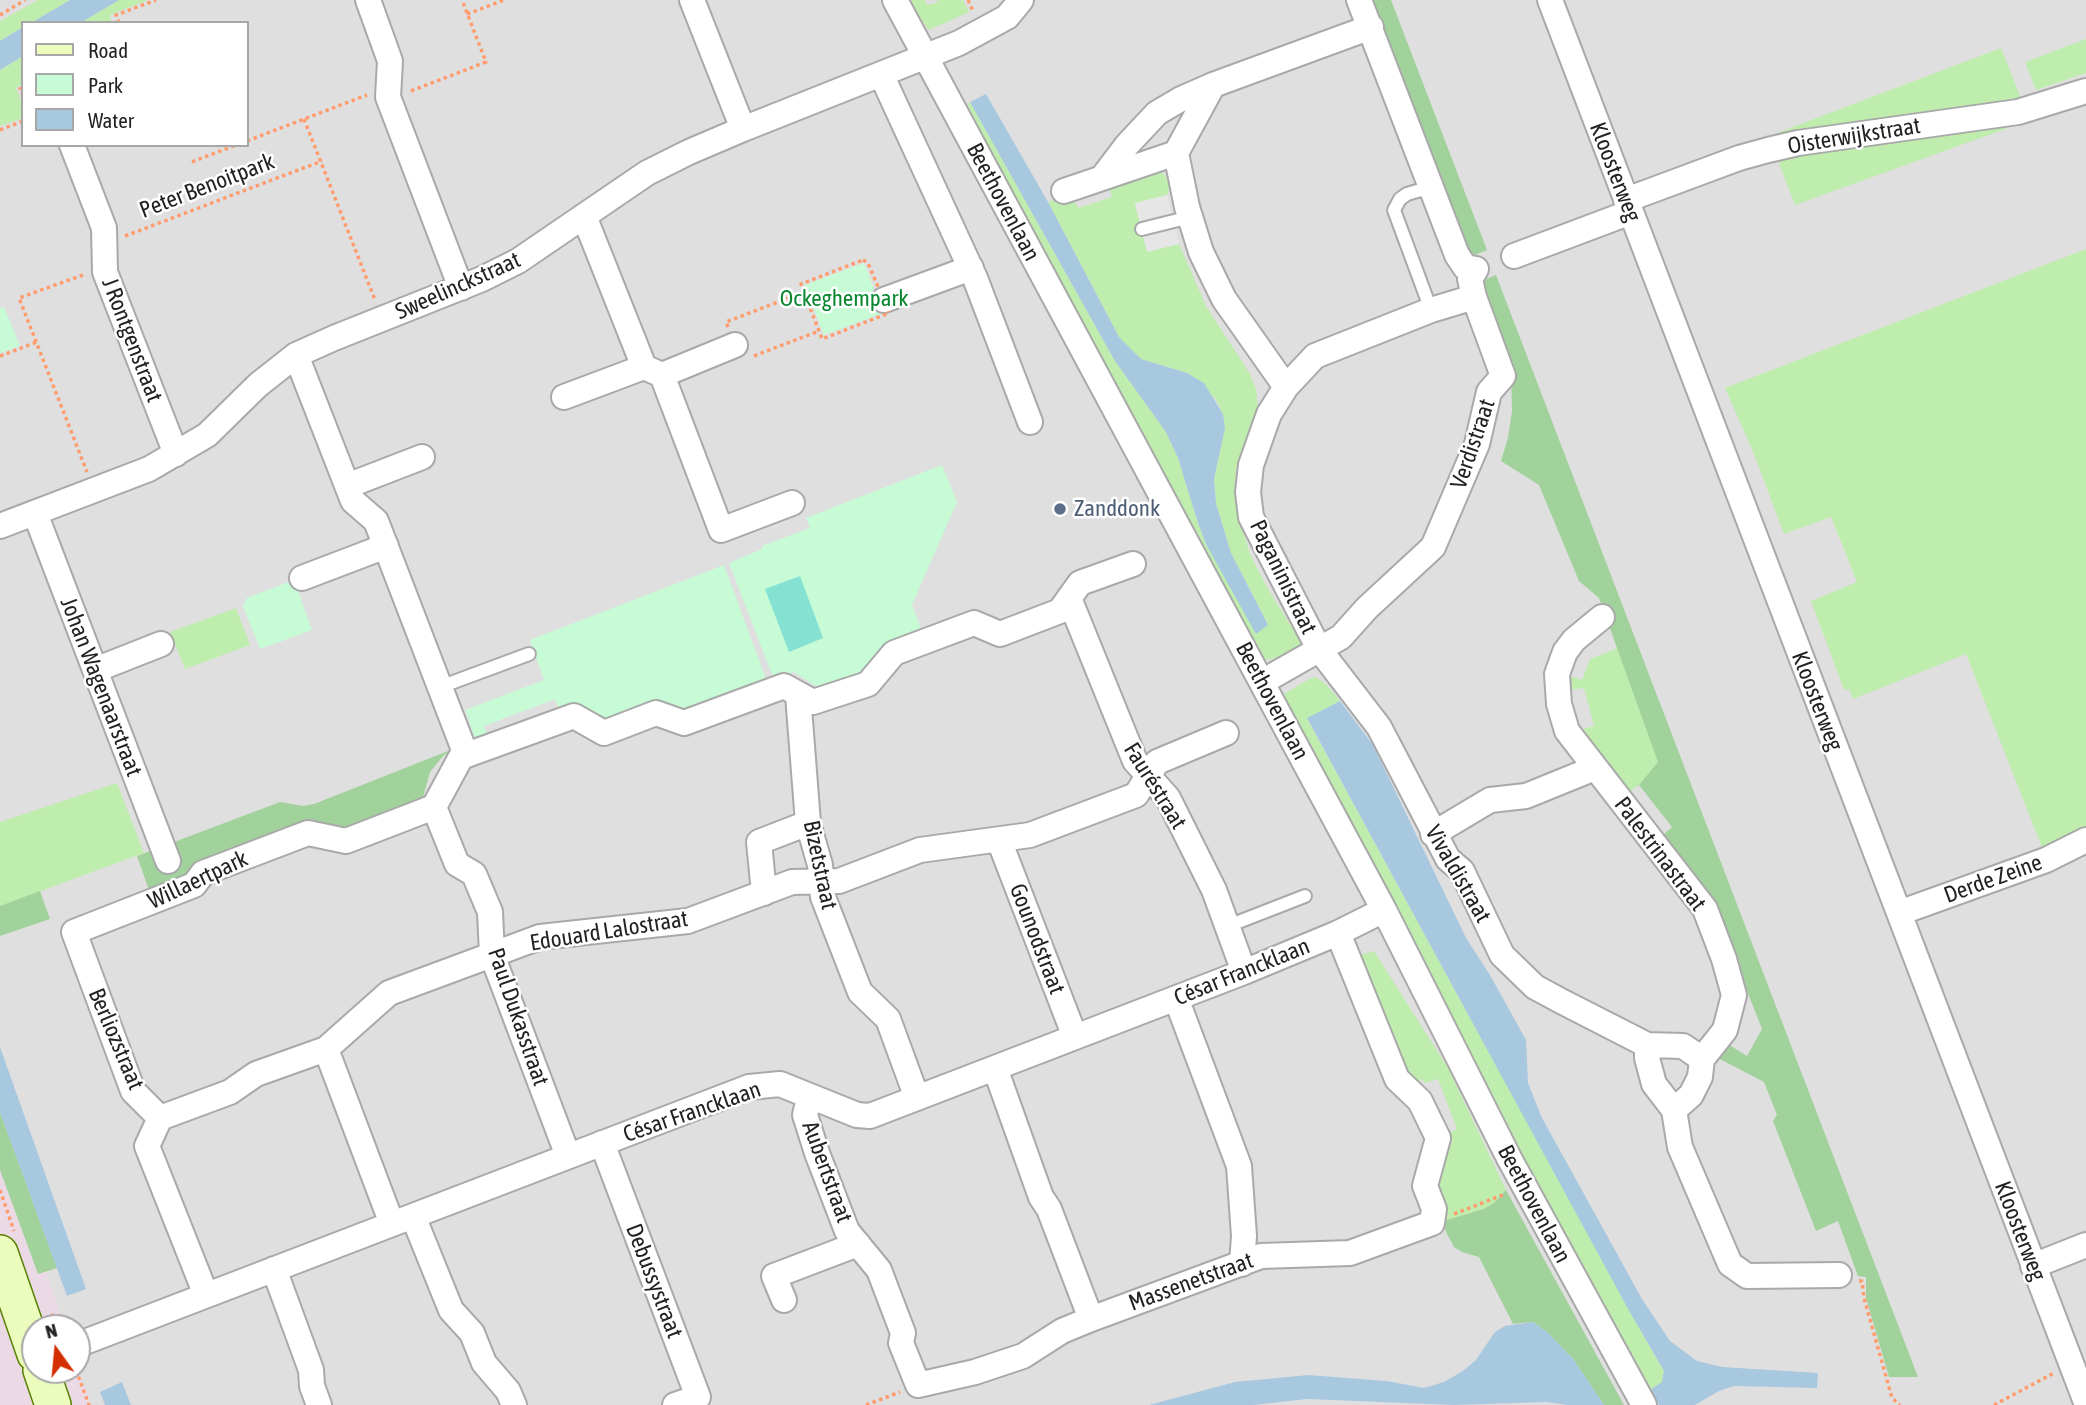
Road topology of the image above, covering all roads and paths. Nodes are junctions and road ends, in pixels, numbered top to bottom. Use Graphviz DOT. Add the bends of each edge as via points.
graph roads {
  1 [pos="25,0"];
  2 [pos="156,0"];
  3 [pos="368,0"];
  4 [pos="462,0"];
  5 [pos="504,0"];
  6 [pos="692,0"];
  7 [pos="895,0"];
  8 [pos="1021,0"];
  9 [pos="1359,0"];
  10 [pos="1550,0"];
  11 [pos="467,14"];
  12 [pos="0,15"];
  13 [pos="118,21"];
  14 [pos="1371,27"];
  15 [pos="925,56"];
  16 [pos="881,74"];
  17 [pos="1213,85"];
  18 [pos="2086,91"];
  19 [pos="389,93"];
  20 [pos="304,119"];
  21 [pos="21,122"];
  22 [pos="743,129"];
  23 [pos="0,130"];
  24 [pos="248,141"];
  25 [pos="73,147"];
  26 [pos="231,147"];
  27 [pos="1176,153"];
  28 [pos="322,161"];
  29 [pos="192,162"];
  30 [pos="1102,178"];
  31 [pos="1431,187"];
  32 [pos="1064,191"];
  33 [pos="1628,206"];
  34 [pos="584,216"];
  35 [pos="1191,217"];
  36 [pos="1142,229"];
  37 [pos="104,255"];
  38 [pos="1514,256"];
  39 [pos="971,268"];
  40 [pos="461,288"];
  41 [pos="804,292"];
  42 [pos="1474,297"];
  43 [pos="884,300"];
  44 [pos="1431,310"];
  45 [pos="383,319"];
  46 [pos="819,331"];
  47 [pos="37,342"];
  48 [pos="735,345"];
  49 [pos="296,355"];
  50 [pos="0,356"];
  51 [pos="653,371"];
  52 [pos="1286,387"];
  53 [pos="564,397"];
  54 [pos="1030,422"];
  55 [pos="176,454"];
  56 [pos="422,457"];
  57 [pos="347,486"];
  58 [pos="94,490"];
  59 [pos="792,503"];
  60 [pos="35,513"];
  61 [pos="0,526"];
  62 [pos="386,546"];
  63 [pos="1133,564"];
  64 [pos="302,578"];
  65 [pos="1069,598"];
  66 [pos="1602,617"];
  67 [pos="161,644"];
  68 [pos="1319,649"];
  69 [pos="529,653"];
  70 [pos="95,670"];
  71 [pos="1262,682"];
  72 [pos="440,687"];
  73 [pos="798,695"];
  74 [pos="1226,733"];
  75 [pos="466,755"];
  76 [pos="1595,768"];
  77 [pos="1147,778"];
  78 [pos="435,807"];
  79 [pos="808,823"];
  80 [pos="1433,834"];
  81 [pos="999,840"];
  82 [pos="2086,840"];
  83 [pos="168,861"];
  84 [pos="821,882"];
  85 [pos="764,893"];
  86 [pos="1306,896"];
  87 [pos="1384,910"];
  88 [pos="1899,913"];
  89 [pos="1227,926"];
  90 [pos="74,932"];
  91 [pos="1338,933"];
  92 [pos="492,954"];
  93 [pos="1244,972"];
  94 [pos="1176,998"];
  95 [pos="1075,1037"];
  96 [pos="1647,1045"];
  97 [pos="326,1049"];
  98 [pos="1702,1059"];
  99 [pos="995,1068"];
  100 [pos="809,1098"];
  101 [pos="917,1098"];
  102 [pos="1674,1110"];
  103 [pos="160,1118"];
  104 [pos="602,1143"];
  105 [pos="568,1156"];
  106 [pos="1525,1187"];
  107 [pos="402,1220"];
  108 [pos="1432,1223"];
  109 [pos="858,1244"];
  110 [pos="2086,1245"];
  111 [pos="0,1252"];
  112 [pos="1242,1264"];
  113 [pos="2034,1266"];
  114 [pos="274,1269"];
  115 [pos="1839,1275"];
  116 [pos="206,1295"];
  117 [pos="784,1300"];
  118 [pos="21,1314"];
  119 [pos="1091,1318"];
  120 [pos="91,1340"];
  121 [pos="2071,1365"];
  122 [pos="46,1384"];
  123 [pos="81,1384"];
  124 [pos="918,1385"];
  125 [pos="2086,1402"];
  126 [pos="53,1405"];
  127 [pos="89,1405"];
  128 [pos="319,1405"];
  129 [pos="514,1405"];
  130 [pos="675,1405"];
  131 [pos="866,1405"];
  132 [pos="1644,1405"];
  133 [pos="1900,1405"];
  134 [pos="1994,1405"];
  1 -- 12 [label="path"];
  2 -- 13 [label="path" via="116,15"];
  3 -- 19 [label="street" via="390,61"];
  4 -- 11 [label="path"];
  5 -- 11 [label="path"];
  6 -- 22 [label="street"];
  7 -- 15 [label="street, Beethovenlaan"];
  8 -- 15 [label="street" via="1007,17"];
  9 -- 14 [label="street, Verdistraat"];
  10 -- 33 [label="street, Kloosterweg"];
  11 -- 19 [label="path, Peter Benoitpark" via="486,62"];
  14 -- 17 [label="street"];
  14 -- 31 [label="street, Verdistraat"];
  15 -- 16 [label="street, Sweelinckstraat"];
  15 -- 71 [label="street, Beethovenlaan"];
  16 -- 22 [label="street, Sweelinckstraat"];
  16 -- 39 [label="street"];
  17 -- 27 [label="street"];
  17 -- 30 [label="street" via="1157,113"];
  18 -- 33 [label="street, Oisterwijkstraat" via="2018,112 1778,147 1739,158"];
  19 -- 20 [label="path, Peter Benoitpark"];
  19 -- 40 [label="street"];
  20 -- 24 [label="path, Peter Benoitpark"];
  20 -- 28 [label="path"];
  21 -- 23 [label="path"];
  22 -- 34 [label="street, Sweelinckstraat" via="647,173"];
  25 -- 37 [label="street, J Rontgenstraat" via="104,228"];
  26 -- 29 [label="path, Peter Benoitpark"];
  27 -- 30 [label="street"];
  27 -- 35 [label="street"];
  28 -- 37 [label="path, Peter Benoitpark"];
  28 -- 45 [label="path"];
  30 -- 32 [label="street"];
  31 -- 42 [label="street, Verdistraat" via="1457,256 1465,267 1483,267 1470,279"];
  31 -- 44 [label="lane" via="1407,194 1394,210"];
  33 -- 38 [label="street, Oisterwijkstraat"];
  33 -- 88 [label="street, Kloosterweg"];
  34 -- 40 [label="street, Sweelinckstraat" via="518,261"];
  34 -- 51 [label="street"];
  35 -- 36 [label="lane"];
  35 -- 52 [label="street" via="1201,252 1224,299"];
  37 -- 47 [label="path, Peter Benoitpark" via="19,298"];
  37 -- 55 [label="street, J Rontgenstraat"];
  39 -- 43 [label="street"];
  39 -- 54 [label="street"];
  40 -- 45 [label="street, Sweelinckstraat"];
  41 -- 43 [label="path" via="802,284 863,260"];
  41 -- 46 [label="path"];
  41 -- 48 [label="path" via="726,322"];
  42 -- 44 [label="street, Paganinistraat"];
  42 -- 68 [label="street, Verdistraat" via="1503,376 1489,392 1477,444 1433,547 1341,637"];
  43 -- 46 [label="path" via="889,313 822,339"];
  44 -- 52 [label="street, Paganinistraat" via="1315,356"];
  45 -- 49 [label="street, Sweelinckstraat"];
  46 -- 48 [label="path" via="742,361"];
  47 -- 50 [label="path"];
  47 -- 58 [label="path"];
  48 -- 51 [label="street"];
  49 -- 55 [label="street, Sweelinckstraat" via="207,435"];
  49 -- 57 [label="street"];
  51 -- 53 [label="street"];
  51 -- 59 [label="street" via="721,530"];
  52 -- 68 [label="street, Paganinistraat" via="1269,414 1251,465 1251,517"];
  55 -- 58 [label="street, Sweelinckstraat"];
  56 -- 57 [label="street"];
  57 -- 62 [label="street" via="353,501 376,521"];
  58 -- 60 [label="street, Sweelinckstraat"];
  60 -- 61 [label="street, Sweelinckstraat"];
  60 -- 70 [label="street, Johan Wagenaarstraat"];
  62 -- 64 [label="street"];
  62 -- 72 [label="street"];
  63 -- 65 [label="street" via="1080,583"];
  65 -- 73 [label="street" via="1060,611 1000,635 974,623 894,653 868,684 813,702"];
  65 -- 77 [label="street, Fauréstraat" via="1135,761"];
  66 -- 76 [label="street, Palestrinastraat" via="1574,640 1557,674 1567,731"];
  67 -- 70 [label="street"];
  68 -- 71 [label="street, Verdistraat"];
  68 -- 80 [label="street, Vivaldistraat" via="1379,727"];
  69 -- 72 [label="lane"];
  70 -- 83 [label="street, Johan Wagenaarstraat"];
  71 -- 87 [label="street, Beethovenlaan"];
  72 -- 75 [label="street"];
  73 -- 75 [label="street" via="783,686 684,723 656,713 604,733 574,716"];
  73 -- 79 [label="street, Bizetstraat"];
  74 -- 77 [label="street" via="1157,762"];
  75 -- 78 [label="street" via="460,757"];
  76 -- 80 [label="street" via="1525,796 1490,800"];
  76 -- 98 [label="street, Palestrinastraat" via="1705,909 1724,959 1734,995 1725,1030"];
  77 -- 81 [label="street" via="1136,795 1030,835"];
  77 -- 89 [label="street, Fauréstraat" via="1168,798"];
  78 -- 90 [label="street, Willaertpark" via="346,841 308,834 203,873 194,885"];
  78 -- 92 [label="street, Paul Dukasstraat" via="457,864 474,874 490,912"];
  79 -- 84 [label="street, Bizetstraat"];
  79 -- 85 [label="street" via="758,842"];
  80 -- 96 [label="street, Vivaldistraat" via="1448,859 1462,871 1502,955 1535,987"];
  81 -- 84 [label="street" via="920,850 839,881"];
  81 -- 95 [label="street, Gounodstraat"];
  82 -- 88 [label="street, Derde Zeine" via="2046,860"];
  84 -- 85 [label="street, Edouard Lalostraat" via="792,882"];
  84 -- 101 [label="street, Bizetstraat" via="859,992 888,1019"];
  85 -- 92 [label="street, Edouard Lalostraat" via="688,921 540,937"];
  86 -- 89 [label="lane"];
  87 -- 91 [label="street, César Francklaan"];
  87 -- 106 [label="street, Beethovenlaan"];
  88 -- 113 [label="street, Kloosterweg"];
  89 -- 93 [label="street, Fauréstraat"];
  90 -- 103 [label="street, Berliozstraat" via="133,1091"];
  91 -- 93 [label="street, César Francklaan"];
  91 -- 108 [label="street" via="1396,1079 1420,1101 1438,1138 1425,1186 1434,1209"];
  92 -- 97 [label="street, Edouard Lalostraat" via="389,993"];
  92 -- 105 [label="street, Paul Dukasstraat"];
  93 -- 94 [label="street, César Francklaan"];
  94 -- 95 [label="street, César Francklaan"];
  94 -- 112 [label="street" via="1239,1166"];
  95 -- 99 [label="street, César Francklaan"];
  96 -- 98 [label="street, Vivaldistraat" via="1683,1046"];
  96 -- 102 [label="street" via="1654,1084"];
  97 -- 103 [label="street" via="256,1074 230,1092"];
  97 -- 107 [label="street"];
  98 -- 102 [label="street" via="1691,1095"];
  99 -- 101 [label="street, César Francklaan"];
  99 -- 119 [label="street"];
  100 -- 101 [label="street, César Francklaan" via="870,1116"];
  100 -- 104 [label="street, César Francklaan" via="780,1084 749,1087"];
  100 -- 109 [label="street, Aubertstraat" via="805,1115 817,1153 847,1231"];
  102 -- 115 [label="street" via="1680,1147 1730,1264 1747,1276"];
  103 -- 116 [label="street" via="147,1146"];
  104 -- 105 [label="street, César Francklaan"];
  104 -- 130 [label="street, Debussystraat" via="698,1396"];
  105 -- 107 [label="street, César Francklaan"];
  106 -- 108 [label="path"];
  106 -- 132 [label="street, Beethovenlaan"];
  107 -- 114 [label="street, César Francklaan"];
  107 -- 129 [label="street" via="451,1310 472,1333 484,1363"];
  108 -- 112 [label="street, Massenetstraat" via="1350,1253 1261,1256"];
  109 -- 117 [label="street, Aubertstraat" via="774,1276"];
  109 -- 124 [label="street, Aubertstraat" via="879,1270"];
  110 -- 113 [label="street"];
  111 -- 118 [label="street"];
  112 -- 119 [label="street, Massenetstraat"];
  113 -- 121 [label="street, Kloosterweg"];
  114 -- 116 [label="street, César Francklaan"];
  114 -- 128 [label="street"];
  115 -- 133 [label="path" via="1862,1281 1892,1398"];
  116 -- 120 [label="street, César Francklaan"];
  119 -- 124 [label="street, Massenetstraat" via="1023,1356"];
  121 -- 125 [label="street, Kloosterweg"];
  121 -- 134 [label="path"];
  122 -- 126 [label="street"];
  123 -- 127 [label="path"];
  124 -- 131 [label="path"];
}
